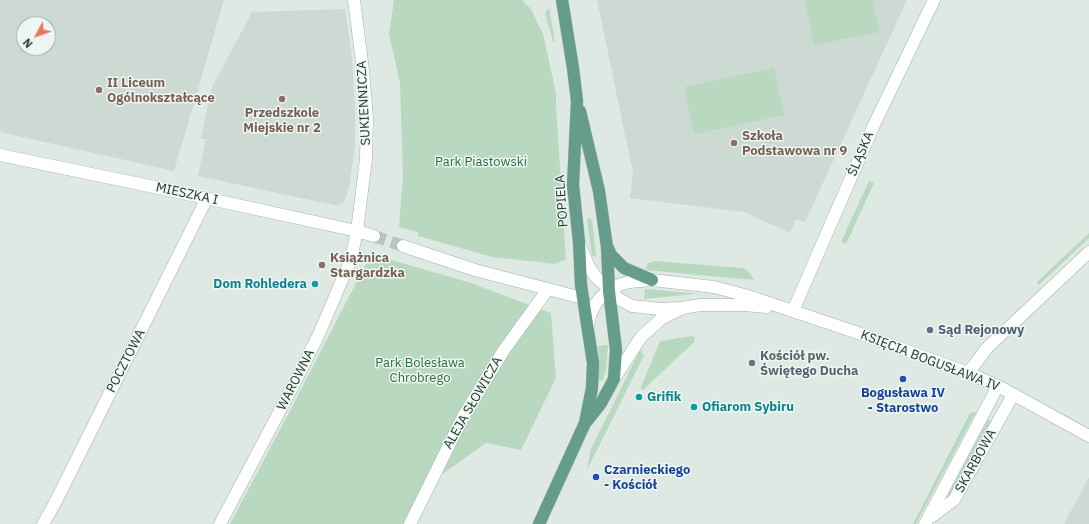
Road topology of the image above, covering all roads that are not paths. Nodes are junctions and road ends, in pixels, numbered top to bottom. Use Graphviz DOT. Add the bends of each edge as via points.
graph roads {
  1 [pos="354,0"];
  2 [pos="562,0"];
  3 [pos="934,0"];
  4 [pos="577,101"];
  5 [pos="0,155"];
  6 [pos="207,198"];
  7 [pos="357,231"];
  8 [pos="374,236"];
  9 [pos="579,242"];
  10 [pos="403,246"];
  11 [pos="607,247"];
  12 [pos="1089,252"];
  13 [pos="652,280"];
  14 [pos="548,289"];
  15 [pos="610,291"];
  16 [pos="582,298"];
  17 [pos="682,308"];
  18 [pos="790,310"];
  19 [pos="588,328"];
  20 [pos="968,373"];
  21 [pos="614,379"];
  22 [pos="998,386"];
  23 [pos="1013,395"];
  24 [pos="585,423"];
  25 [pos="1089,436"];
  26 [pos="927,521"];
  27 [pos="43,524"];
  28 [pos="220,524"];
  29 [pos="410,524"];
  30 [pos="539,524"];
  1 -- 7 [label="street, SUKIENNICZA" via="367,118 366,159"];
  2 -- 4 [label="main road, POPIELA"];
  3 -- 18 [label="street, ŚLĄSKA"];
  4 -- 9 [label="main road, POPIELA" via="572,185"];
  4 -- 11 [label="main road, POPIELA" via="599,191"];
  5 -- 6 [label="street, MIESZKA I"];
  6 -- 7 [label="street, MIESZKA I"];
  6 -- 27 [label="street, POCZTOWA"];
  7 -- 8 [label="street, MIESZKA I"];
  7 -- 28 [label="street, WAROWNA" via="351,259 319,334"];
  9 -- 15 [label="street" via="589,267"];
  9 -- 16 [label="main road, POPIELA"];
  10 -- 14 [label="street" via="475,270"];
  11 -- 13 [label="main road" via="614,259 624,268"];
  11 -- 15 [label="main road, POPIELA"];
  12 -- 20 [label="street" via="987,348"];
  13 -- 15 [label="street, KSIĘCIA BOGUSŁAWA IV" via="629,282"];
  13 -- 18 [label="street, KSIĘCIA BOGUSŁAWA IV" via="714,287"];
  14 -- 16 [label="street"];
  14 -- 29 [label="street, ALEJA SŁOWICZA" via="504,350 463,417"];
  15 -- 17 [label="street, KSIĘCIA BOGUSŁAWA IV" via="632,306"];
  15 -- 19 [label="street, KSIĘCIA BOGUSŁAWA IV" via="601,297 593,308"];
  15 -- 21 [label="main road, POPIELA" via="616,350"];
  16 -- 19 [label="main road, POPIELA"];
  17 -- 18 [label="street, KSIĘCIA BOGUSŁAWA IV" via="745,304"];
  17 -- 21 [label="street" via="661,319 641,337"];
  18 -- 20 [label="street, KSIĘCIA BOGUSŁAWA IV"];
  19 -- 24 [label="main road, POPIELA" via="593,363 592,388"];
  20 -- 22 [label="street, KSIĘCIA BOGUSŁAWA IV"];
  21 -- 24 [label="main road" via="601,403"];
  22 -- 23 [label="street, KSIĘCIA BOGUSŁAWA IV"];
  22 -- 26 [label="street, SKARBOWA"];
  23 -- 25 [label="street, KSIĘCIA BOGUSŁAWA IV"];
  23 -- 26 [label="street, SKARBOWA" via="954,500"];
  24 -- 30 [label="main road"];
}
